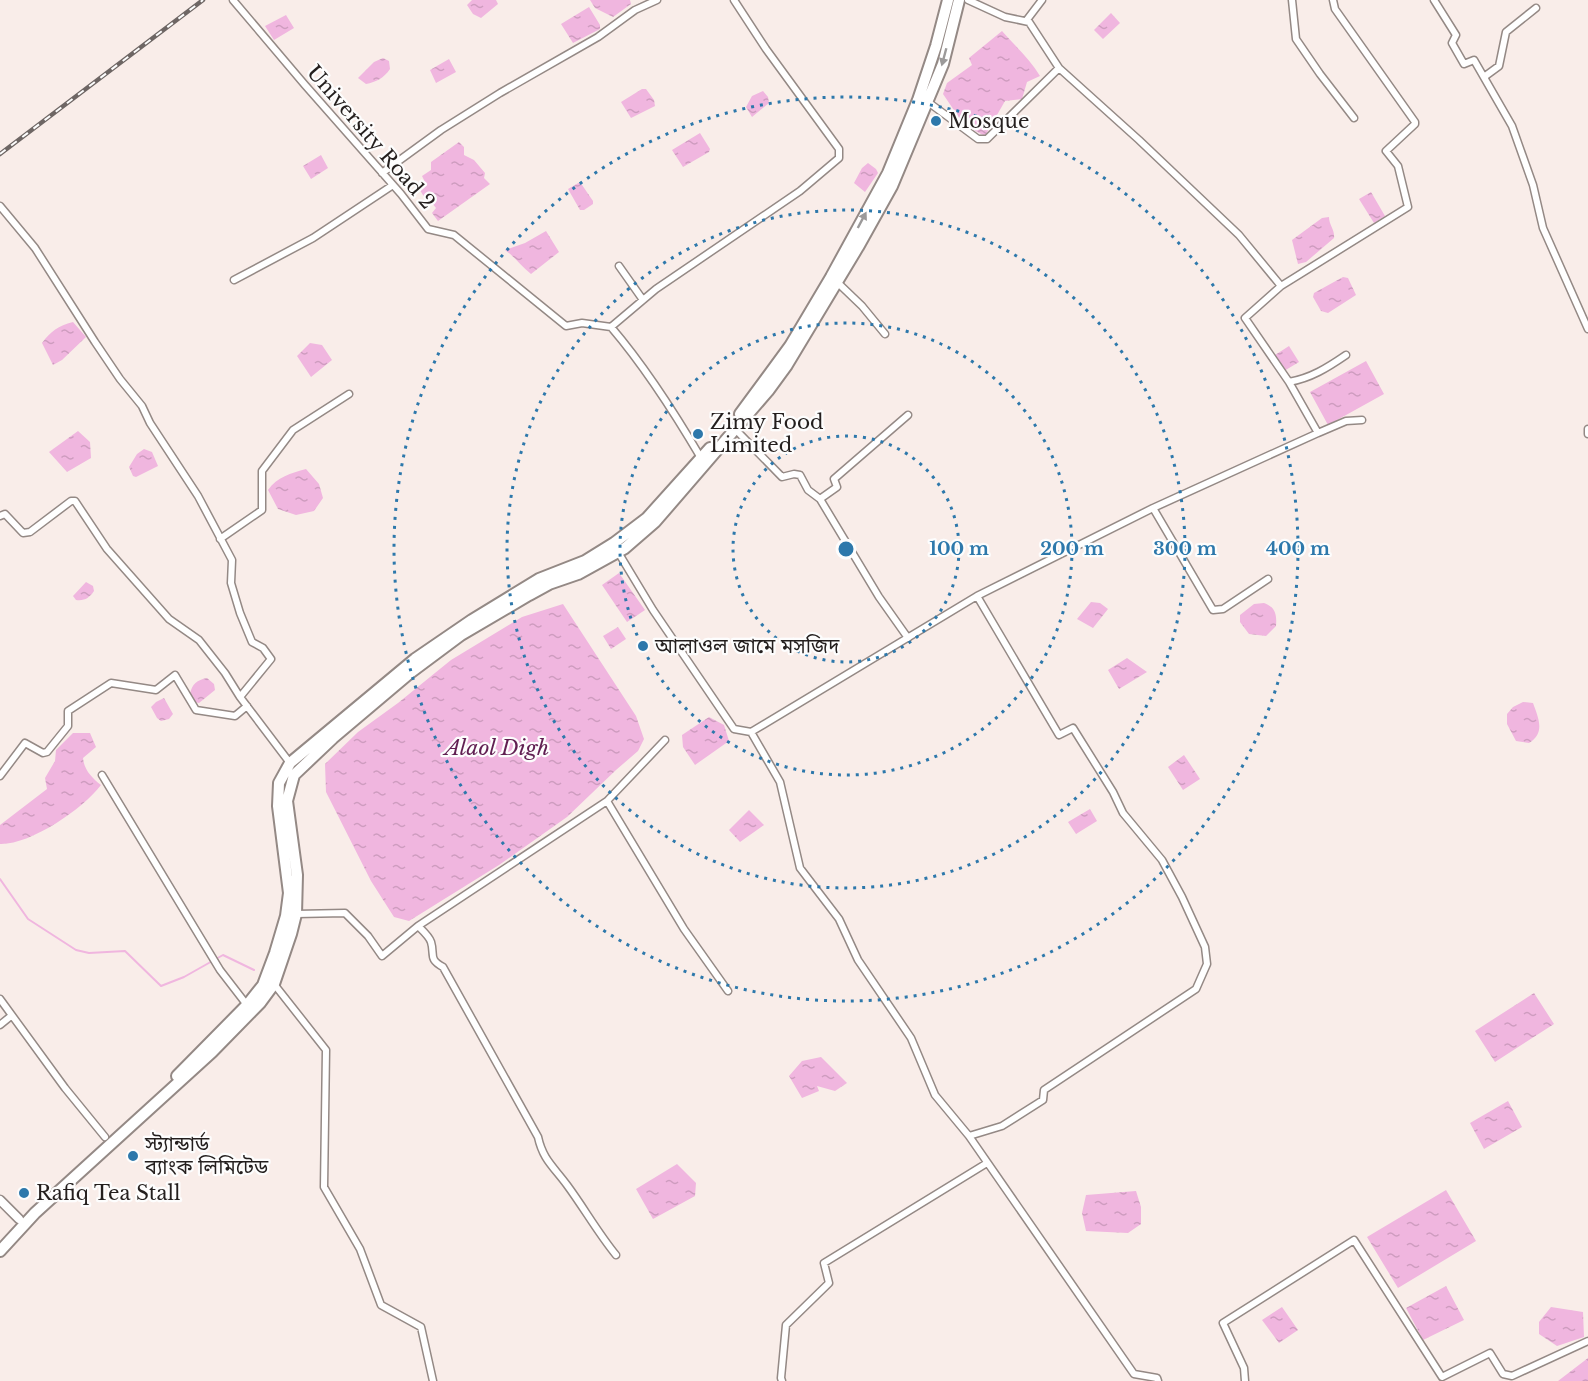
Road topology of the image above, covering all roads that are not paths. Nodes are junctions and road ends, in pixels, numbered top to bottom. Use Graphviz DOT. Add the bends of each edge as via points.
graph roads {
  1 [pos="233,0"];
  2 [pos="657,0"];
  3 [pos="734,0"];
  4 [pos="948,0"];
  5 [pos="959,0"];
  6 [pos="968,0"];
  7 [pos="1042,0"];
  8 [pos="1292,0"];
  9 [pos="1334,0"];
  10 [pos="1434,0"];
  11 [pos="1536,8"];
  12 [pos="1026,21"];
  13 [pos="1059,68"];
  14 [pos="1484,77"];
  15 [pos="928,102"];
  16 [pos="1354,118"];
  17 [pos="382,173"];
  18 [pos="393,185"];
  19 [pos="0,206"];
  20 [pos="619,266"];
  21 [pos="234,280"];
  22 [pos="837,282"];
  23 [pos="1281,286"];
  24 [pos="643,300"];
  25 [pos="1586,318"];
  26 [pos="611,327"];
  27 [pos="1588,329"];
  28 [pos="885,334"];
  29 [pos="1346,356"];
  30 [pos="1288,382"];
  31 [pos="349,394"];
  32 [pos="908,415"];
  33 [pos="1362,420"];
  34 [pos="735,429"];
  35 [pos="1588,429"];
  36 [pos="1318,433"];
  37 [pos="1588,434"];
  38 [pos="701,458"];
  39 [pos="820,499"];
  40 [pos="1153,508"];
  41 [pos="0,516"];
  42 [pos="220,539"];
  43 [pos="618,552"];
  44 [pos="1268,579"];
  45 [pos="976,596"];
  46 [pos="908,638"];
  47 [pos="240,697"];
  48 [pos="247,706"];
  49 [pos="751,732"];
  50 [pos="665,740"];
  51 [pos="290,763"];
  52 [pos="102,775"];
  53 [pos="0,776"];
  54 [pos="607,801"];
  55 [pos="296,914"];
  56 [pos="418,926"];
  57 [pos="274,984"];
  58 [pos="728,991"];
  59 [pos="0,999"];
  60 [pos="247,1005"];
  61 [pos="11,1016"];
  62 [pos="0,1025"];
  63 [pos="969,1136"];
  64 [pos="105,1137"];
  65 [pos="987,1163"];
  66 [pos="0,1200"];
  67 [pos="19,1219"];
  68 [pos="0,1243"];
  69 [pos="0,1251"];
  70 [pos="616,1255"];
  71 [pos="1588,1341"];
  72 [pos="433,1381"];
  73 [pos="782,1381"];
  74 [pos="1158,1381"];
  75 [pos="1245,1381"];
  1 -- 17 [label="street, University Road 2"];
  2 -- 17 [label="street" via="441,130"];
  3 -- 24 [label="street" via="839,149 839,158 800,191"];
  38 -- 4 [label="highway, one-way" via="731,427 790,346 882,183 918,100"];
  5 -- 15 [label="highway, one-way" via="943,64"];
  6 -- 12 [label="street" via="1005,17"];
  7 -- 12 [label="street"];
  8 -- 16 [label="street" via="1296,39"];
  9 -- 23 [label="street" via="1335,9 1415,122 1386,151 1398,166 1408,207"];
  10 -- 14 [label="street" via="1456,35 1452,43 1464,64 1474,60"];
  11 -- 14 [label="street" via="1506,32 1499,66"];
  12 -- 13 [label="street"];
  13 -- 15 [label="street" via="987,139 978,139"];
  13 -- 23 [label="street" via="1239,235"];
  14 -- 25 [label="street" via="1512,126 1543,228"];
  15 -- 22 [label="highway" via="892,186"];
  17 -- 18 [label="street, University Road 2"];
  18 -- 21 [label="street" via="313,238"];
  18 -- 26 [label="street, University Road 2" via="428,229 454,235 566,326 582,323"];
  19 -- 42 [label="street" via="35,248 120,379 142,406"];
  20 -- 24 [label="street"];
  22 -- 28 [label="street"];
  22 -- 34 [label="highway" via="787,365"];
  23 -- 30 [label="street" via="1245,318"];
  24 -- 26 [label="street"];
  25 -- 27 [label="street"];
  26 -- 38 [label="street" via="672,407"];
  29 -- 30 [label="street" via="1306,379"];
  30 -- 36 [label="street"];
  31 -- 42 [label="street" via="293,430 262,471 262,510"];
  32 -- 39 [label="street" via="834,478 837,487"];
  33 -- 36 [label="street" via="1346,421"];
  34 -- 39 [label="street" via="782,477 800,476 808,490"];
  34 -- 43 [label="highway" via="655,522"];
  35 -- 37 [label="street"];
  36 -- 40 [label="street"];
  38 -- 51 [label="highway" via="647,518 614,543 585,561 539,579 472,620 415,659"];
  39 -- 46 [label="street"];
  40 -- 44 [label="street" via="1213,610 1224,609"];
  40 -- 45 [label="street"];
  41 -- 47 [label="street" via="5,514 24,533 30,532 75,501 107,549 169,619 199,640"];
  42 -- 47 [label="street" via="232,560 231,583 252,642 272,659"];
  43 -- 49 [label="street" via="734,729"];
  43 -- 55 [label="highway" via="578,574 549,584 461,635 410,673 294,775 287,801 297,875"];
  45 -- 46 [label="street"];
  45 -- 63 [label="street" via="1059,735 1073,728 1123,813 1162,860 1205,947 1208,964 1196,989 1044,1090 1043,1100 1002,1126"];
  46 -- 49 [label="street"];
  47 -- 48 [label="street"];
  48 -- 51 [label="street"];
  48 -- 53 [label="street" via="235,716 196,710 175,675 156,690 111,683 68,711 68,726 47,752 25,743"];
  49 -- 63 [label="street" via="780,782 800,868 839,919 858,960 911,1038 935,1095"];
  50 -- 54 [label="street"];
  51 -- 60 [label="highway" via="279,783 278,806 289,893 286,916 263,985"];
  52 -- 60 [label="street" via="220,970"];
  54 -- 56 [label="street"];
  54 -- 58 [label="street" via="684,929"];
  55 -- 56 [label="street" via="345,913 382,956"];
  55 -- 57 [label="highway"];
  56 -- 70 [label="street" via="431,941 431,955 443,967 538,1137 541,1153"];
  57 -- 69 [label="highway" via="212,1052 35,1214"];
  57 -- 72 [label="street" via="326,1050 324,1187 360,1248 381,1305 421,1327"];
  59 -- 61 [label="street"];
  60 -- 67 [label="highway" via="162,1089"];
  61 -- 62 [label="street"];
  61 -- 64 [label="street"];
  63 -- 65 [label="street"];
  65 -- 73 [label="street" via="824,1263 828,1283 786,1325"];
  65 -- 74 [label="street" via="1134,1374"];
  66 -- 67 [label="main road"];
  67 -- 68 [label="highway"];
  71 -- 75 [label="street" via="1512,1376 1503,1374 1490,1353 1442,1377 1354,1240 1223,1323 1244,1368"];
}
